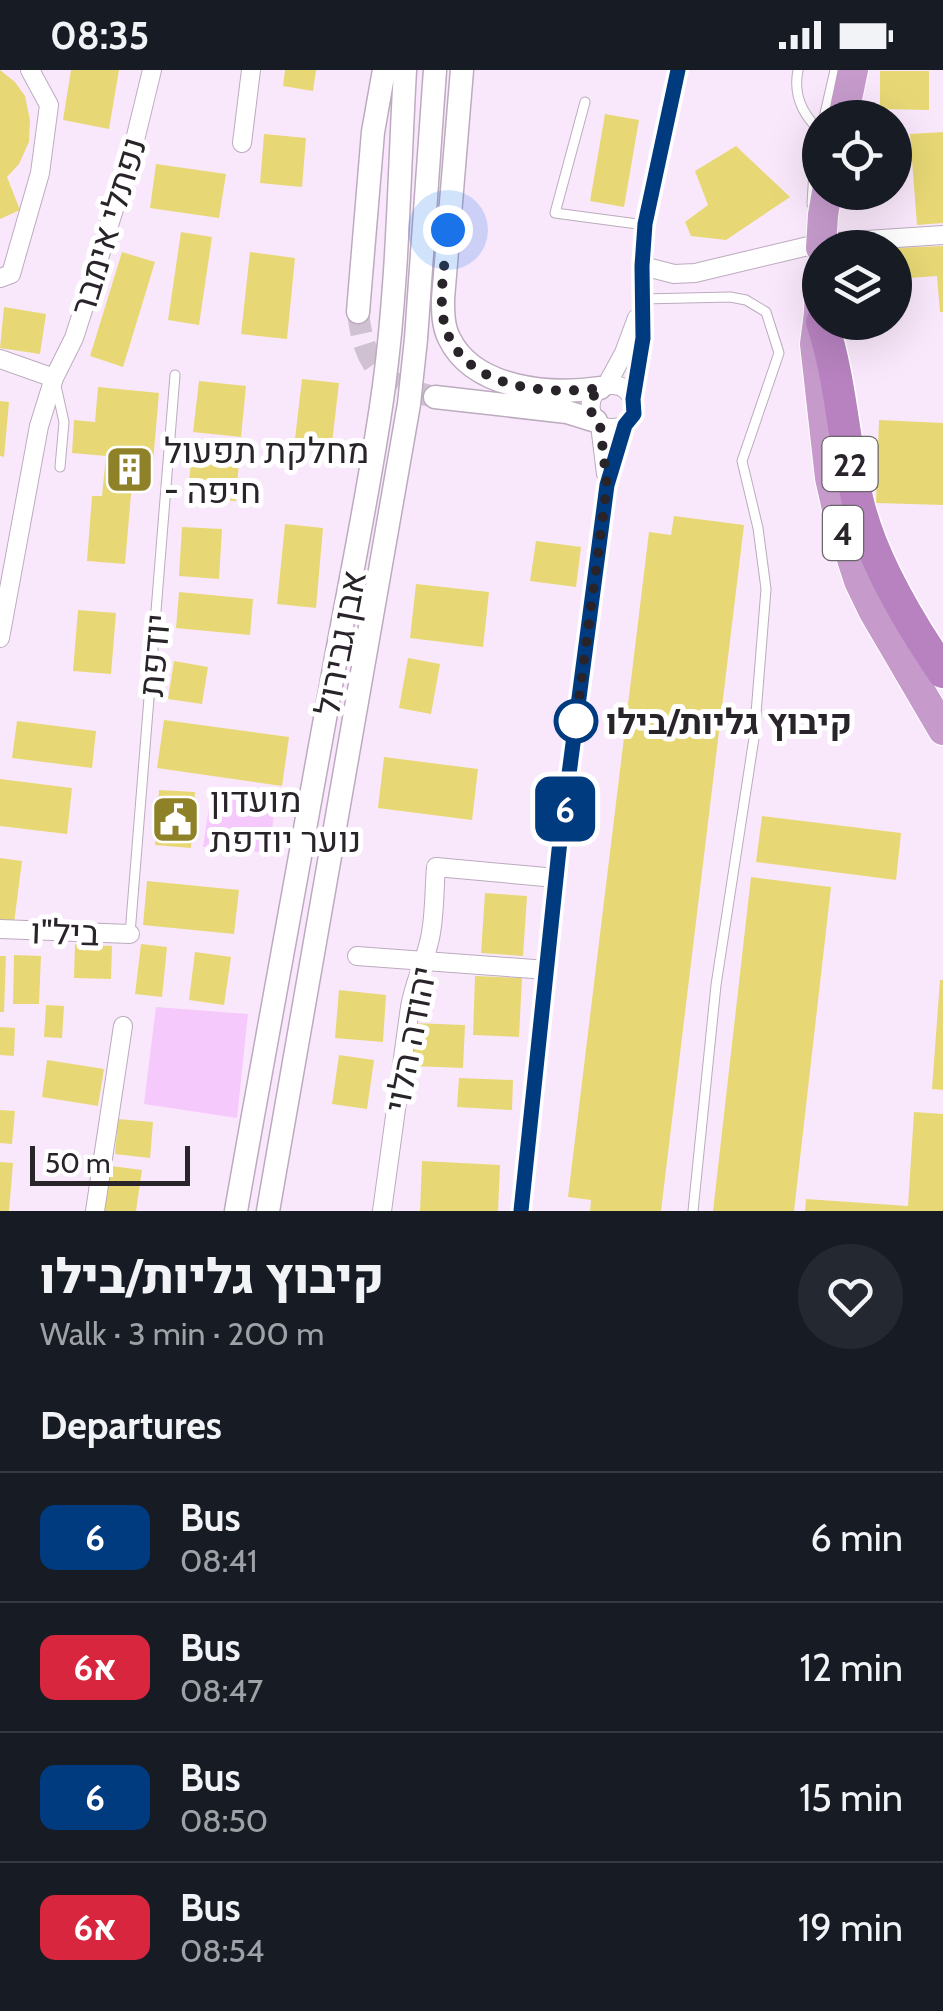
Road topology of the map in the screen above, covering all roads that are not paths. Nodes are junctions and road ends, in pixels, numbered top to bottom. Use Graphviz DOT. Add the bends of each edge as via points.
graph roads {
  1 [pos="30,70"];
  2 [pos="152,70"];
  3 [pos="251,70"];
  4 [pos="384,70"];
  5 [pos="405,70"];
  6 [pos="435,70"];
  7 [pos="462,70"];
  8 [pos="678,70"];
  9 [pos="798,70"];
  10 [pos="835,70"];
  11 [pos="852,70"];
  12 [pos="828,100"];
  13 [pos="846,100"];
  14 [pos="585,102"];
  15 [pos="802,107"];
  16 [pos="242,143"];
  17 [pos="645,224"];
  18 [pos="943,235"];
  19 [pos="912,238"];
  20 [pos="802,249"];
  21 [pos="642,266"];
  22 [pos="0,278"];
  23 [pos="643,299"];
  24 [pos="358,312"];
  25 [pos="815,340"];
  26 [pos="827,340"];
  27 [pos="0,359"];
  28 [pos="0,372"];
  29 [pos="175,374"];
  30 [pos="54,378"];
  31 [pos="603,387"];
  32 [pos="436,397"];
  33 [pos="633,399"];
  34 [pos="598,423"];
  35 [pos="625,425"];
  36 [pos="60,468"];
  37 [pos="607,485"];
  38 [pos="0,638"];
  39 [pos="943,672"];
  40 [pos="943,730"];
  41 [pos="556,878"];
  42 [pos="0,929"];
  43 [pos="130,934"];
  44 [pos="357,956"];
  45 [pos="424,961"];
  46 [pos="547,970"];
  47 [pos="123,1026"];
  48 [pos="95,1211"];
  49 [pos="236,1211"];
  50 [pos="268,1211"];
  51 [pos="382,1211"];
  52 [pos="521,1211"];
  53 [pos="693,1211"];
  1 -- 22 [label="street" via="49,104 40,174 11,274"];
  2 -- 30 [label="street, נפתלי אימבר" via="83,310"];
  3 -- 16 [label="street"];
  4 -- 24 [label="street"];
  5 -- 49 [label="street, אבן גבירול" via="376,439"];
  6 -- 50 [label="street, אבן גבירול" via="410,404"];
  7 -- 31 [label="street" via="442,299 449,339 463,358 512,385"];
  8 -- 17 [label="street"];
  9 -- 15 [label="lane"];
  10 -- 12 [label="lane"];
  11 -- 13 [label="highway"];
  14 -- 17 [label="lane" via="555,214"];
  17 -- 21 [label="street"];
  18 -- 19 [label="street"];
  20 -- 21 [label="street" via="695,273"];
  21 -- 23 [label="street"];
  23 -- 31 [label="street" via="624,353"];
  23 -- 33 [label="street"];
  23 -- 53 [label="lane" via="746,300 766,312 779,353 742,460 766,589 754,738 716,985"];
  25 -- 40 [label="highway, 4" via="840,522 874,612"];
  26 -- 39 [label="highway, 22" via="871,545"];
  27 -- 30 [label="street"];
  28 -- 30 [label="street"];
  29 -- 43 [label="lane, יודפת"];
  30 -- 36 [label="lane" via="64,422"];
  30 -- 38 [label="street, נפתלי אימבר"];
  31 -- 33 [label="street" via="624,388"];
  31 -- 34 [label="street" via="590,404"];
  32 -- 34 [label="street" via="567,412"];
  33 -- 35 [label="street" via="634,414"];
  34 -- 35 [label="street" via="611,429"];
  34 -- 37 [label="street"];
  35 -- 37 [label="street"];
  37 -- 41 [label="street"];
  41 -- 45 [label="street, יהודה הלוי" via="436,867"];
  41 -- 46 [label="street"];
  42 -- 43 [label="street, ביל\"ו"];
  44 -- 45 [label="street"];
  45 -- 46 [label="street"];
  45 -- 51 [label="street, יהודה הלוי" via="410,1007"];
  46 -- 52 [label="street"];
  47 -- 48 [label="street"];
}
